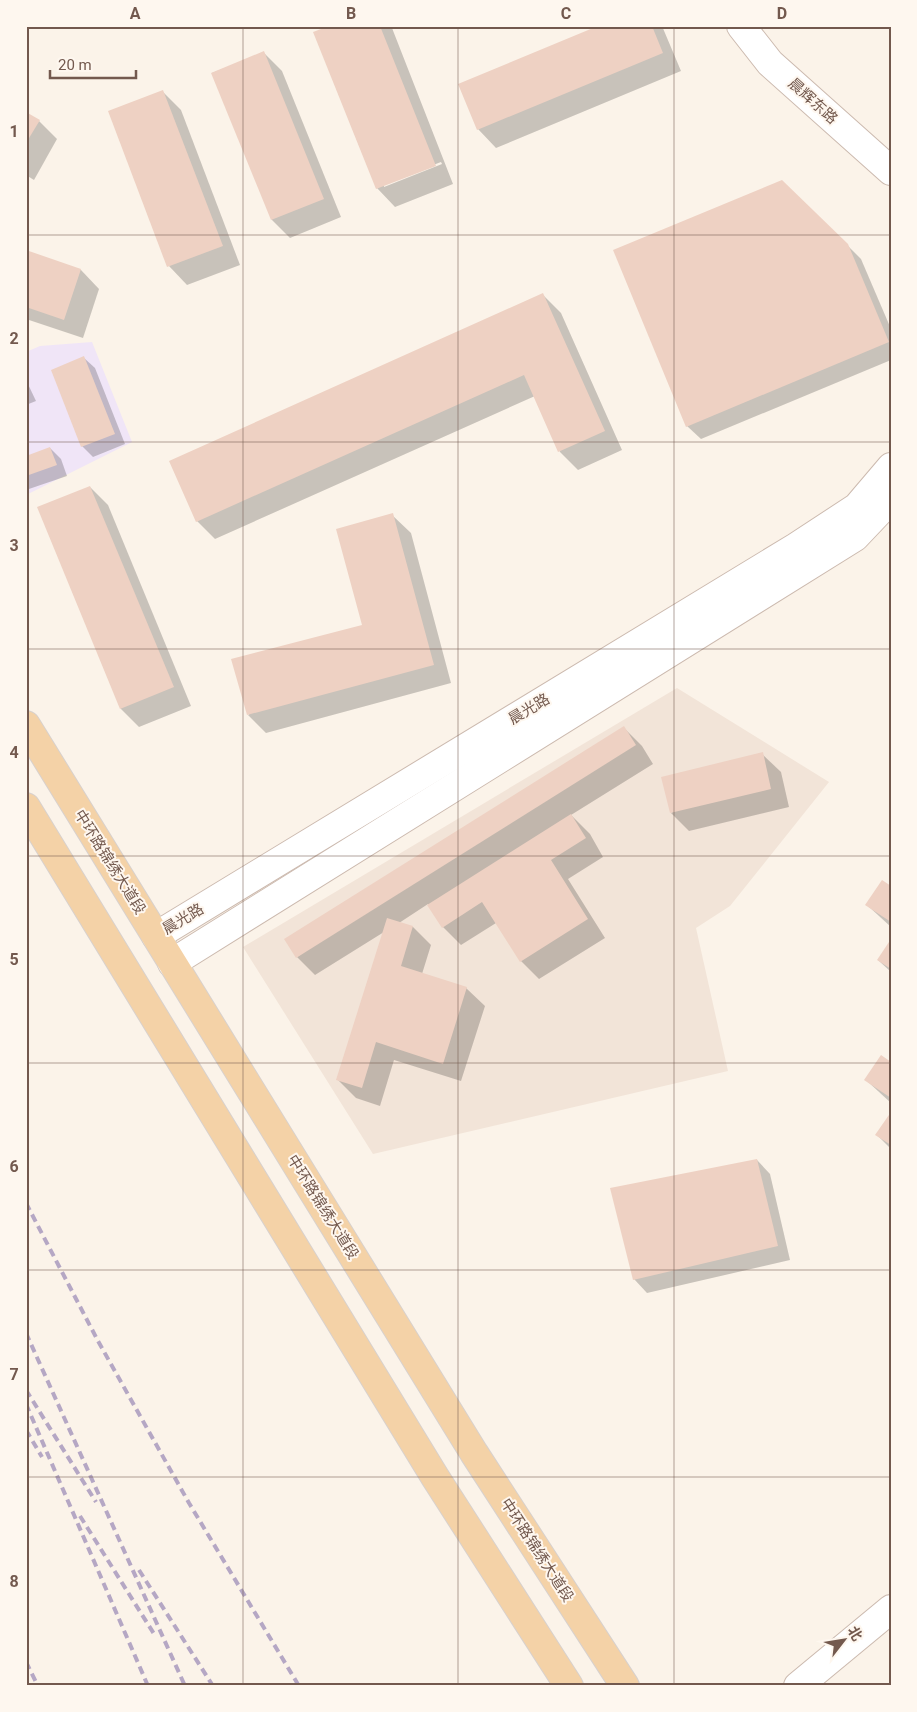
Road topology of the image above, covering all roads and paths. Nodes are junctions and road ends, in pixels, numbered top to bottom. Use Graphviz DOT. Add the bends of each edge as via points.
graph roads {
  1 [pos="741,26"];
  2 [pos="891,171"];
  3 [pos="891,467"];
  4 [pos="891,499"];
  5 [pos="26,725"];
  6 [pos="26,807"];
  7 [pos="156,936"];
  8 [pos="172,963"];
  9 [pos="891,1609"];
  10 [pos="569,1686"];
  11 [pos="625,1686"];
  12 [pos="798,1686"];
  1 -- 2 [label="street, 晨辉东路" via="770,63"];
  3 -- 7 [label="street, 晨光路" via="857,507 796,547"];
  4 -- 8 [label="street, 晨光路" via="855,537"];
  5 -- 7 [label="main road, 中环路锦绣大道段"];
  6 -- 10 [label="main road" via="435,1477"];
  7 -- 8 [label="main road, 中环路锦绣大道段"];
  8 -- 11 [label="main road, 中环路锦绣大道段" via="474,1453"];
  9 -- 12 [label="street"];
}
